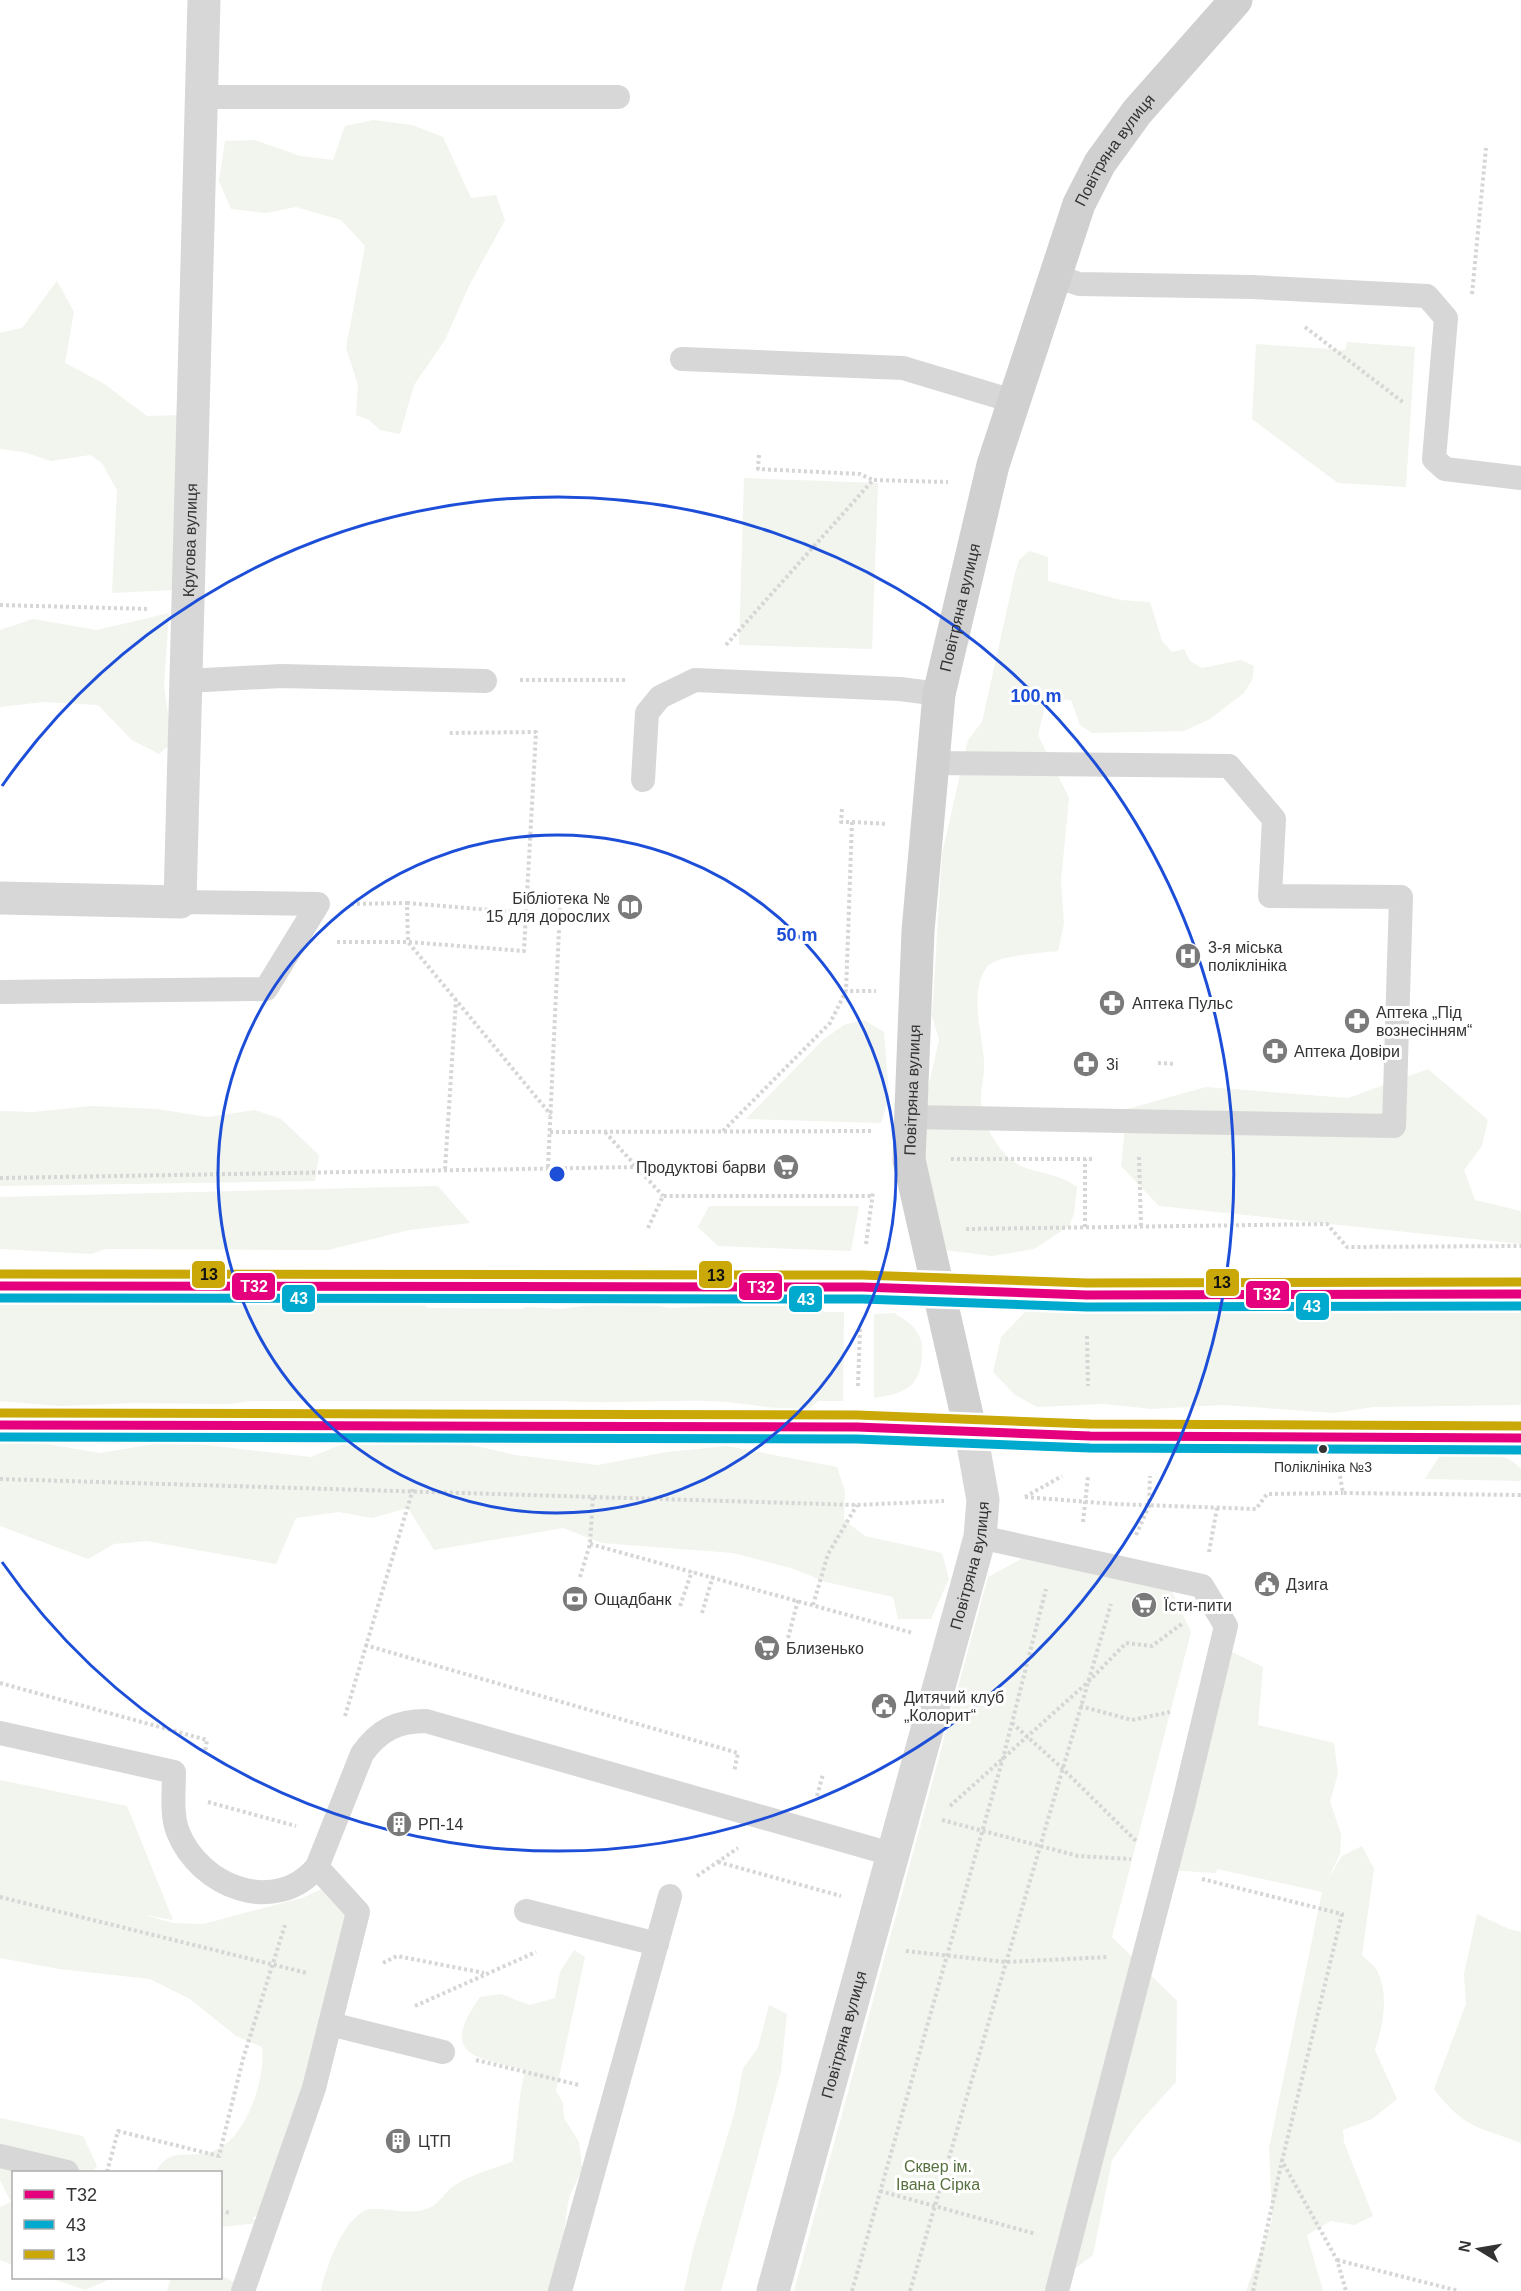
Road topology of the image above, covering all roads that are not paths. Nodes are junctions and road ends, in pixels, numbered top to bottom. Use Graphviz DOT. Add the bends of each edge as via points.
graph roads {
  1 [pos="204,0"];
  2 [pos="1236,0"];
  3 [pos="201,97"];
  4 [pos="618,97"];
  5 [pos="1056,276"];
  6 [pos="682,358"];
  7 [pos="1013,401"];
  8 [pos="1521,478"];
  9 [pos="186,681"];
  10 [pos="485,681"];
  11 [pos="939,694"];
  12 [pos="932,763"];
  13 [pos="643,780"];
  14 [pos="0,898"];
  15 [pos="180,902"];
  16 [pos="0,992"];
  17 [pos="911,1117"];
  18 [pos="0,1286"];
  19 [pos="937,1288"];
  20 [pos="1521,1294"];
  21 [pos="0,1425"];
  22 [pos="971,1433"];
  23 [pos="1521,1438"];
  24 [pos="980,1537"];
  25 [pos="0,1733"];
  26 [pos="891,1854"];
  27 [pos="308,1874"];
  28 [pos="670,1896"];
  29 [pos="526,1911"];
  30 [pos="657,1944"];
  31 [pos="330,2024"];
  32 [pos="443,2052"];
  33 [pos="0,2156"];
  34 [pos="63,2171"];
  35 [pos="243,2291"];
  36 [pos="560,2291"];
  37 [pos="773,2291"];
  38 [pos="1057,2291"];
  1 -- 3 [label="street, Кругова вулиця"];
  2 -- 5 [label="street, Повітряна вулиця" via="1137,112 1100,163 1079,204"];
  3 -- 4 [label="lane"];
  3 -- 9 [label="street, Кругова вулиця"];
  5 -- 7 [label="street, Повітряна вулиця"];
  5 -- 8 [label="lane" via="1079,284 1427,296 1446,318 1434,459 1445,469"];
  6 -- 7 [label="lane" via="903,368"];
  7 -- 11 [label="street, Повітряна вулиця" via="993,465"];
  9 -- 10 [label="lane" via="281,676"];
  9 -- 15 [label="street, Кругова вулиця"];
  11 -- 12 [label="street, Повітряна вулиця"];
  11 -- 13 [label="lane" via="695,680 660,697 647,713"];
  12 -- 17 [label="street, Повітряна вулиця" via="918,931"];
  12 -- 17 [label="lane" via="1229,766 1274,819 1270,896 1401,897 1394,1126"];
  14 -- 15 [label="street"];
  15 -- 16 [label="lane" via="318,904 266,989"];
  17 -- 19 [label="street, Повітряна вулиця" via="909,1160"];
  18 -- 19 [label="street"];
  19 -- 20 [label="street" via="1087,1295"];
  19 -- 22 [label="street, Повітряна вулиця"];
  21 -- 22 [label="street" via="857,1427"];
  22 -- 23 [label="street"];
  22 -- 24 [label="street, Повітряна вулиця" via="983,1500"];
  24 -- 26 [label="street, Повітряна вулиця"];
  24 -- 38 [label="lane" via="1202,1586 1226,1626"];
  25 -- 27 [label="lane" via="174,1772 177,1830 189,1855 207,1874 231,1887 258,1892 285,1888"];
  26 -- 27 [label="lane" via="426,1721 407,1721 373,1738 362,1754"];
  26 -- 37 [label="street, Повітряна вулиця"];
  27 -- 31 [label="lane" via="358,1912"];
  28 -- 30 [label="lane"];
  29 -- 30 [label="lane"];
  30 -- 36 [label="lane"];
  31 -- 32 [label="lane"];
  31 -- 35 [label="lane" via="314,2088"];
  33 -- 34 [label="lane"];
}
